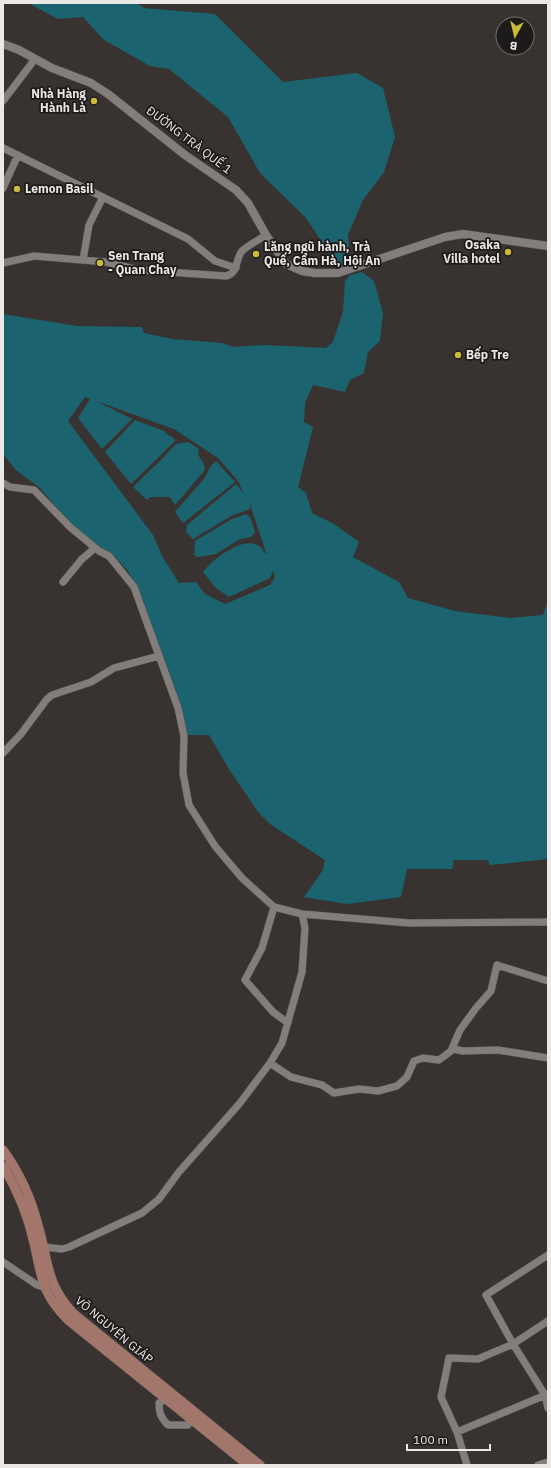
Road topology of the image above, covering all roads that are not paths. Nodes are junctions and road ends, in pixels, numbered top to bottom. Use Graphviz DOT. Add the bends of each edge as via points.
graph roads {
  1 [pos="3,44"];
  2 [pos="35,59"];
  3 [pos="3,101"];
  4 [pos="3,148"];
  5 [pos="18,155"];
  6 [pos="3,188"];
  7 [pos="103,197"];
  8 [pos="266,235"];
  9 [pos="548,246"];
  10 [pos="83,260"];
  11 [pos="3,263"];
  12 [pos="236,268"];
  13 [pos="3,483"];
  14 [pos="95,548"];
  15 [pos="63,582"];
  16 [pos="159,656"];
  17 [pos="3,753"];
  18 [pos="274,907"];
  19 [pos="302,914"];
  20 [pos="548,922"];
  21 [pos="548,981"];
  22 [pos="288,1024"];
  23 [pos="453,1049"];
  24 [pos="548,1058"];
  25 [pos="270,1063"];
  26 [pos="3,1150"];
  27 [pos="3,1166"];
  28 [pos="44,1247"];
  29 [pos="548,1255"];
  30 [pos="3,1262"];
  31 [pos="43,1287"];
  32 [pos="548,1321"];
  33 [pos="513,1344"];
  34 [pos="547,1395"];
  35 [pos="169,1396"];
  36 [pos="548,1408"];
  37 [pos="193,1416"];
  38 [pos="457,1432"];
  39 [pos="548,1462"];
  40 [pos="248,1465"];
  41 [pos="260,1465"];
  42 [pos="467,1465"];
  43 [pos="538,1465"];
  1 -- 2 [label="street, ĐƯỜNG TRÀ QUẾ 1"];
  2 -- 3 [label="street"];
  2 -- 8 [label="street, ĐƯỜNG TRÀ QUẾ 1" via="91,83 108,94 185,155 236,190 248,203"];
  4 -- 5 [label="street"];
  5 -- 6 [label="street"];
  5 -- 7 [label="street"];
  7 -- 10 [label="street" via="90,226"];
  7 -- 12 [label="street" via="188,239 215,261"];
  8 -- 9 [label="street, ĐƯỜNG TRÀ QUẾ 1" via="286,264 315,273 338,273 462,234"];
  8 -- 12 [label="street" via="242,252"];
  10 -- 11 [label="street" via="34,256"];
  10 -- 12 [label="street" via="106,262 138,270 226,276"];
  13 -- 14 [label="street" via="10,487 34,490 70,527"];
  14 -- 15 [label="street"];
  14 -- 16 [label="street" via="109,556 134,587"];
  16 -- 17 [label="street" via="114,668 91,682 52,695"];
  16 -- 18 [label="street" via="181,721 184,736 183,773 189,805 224,858"];
  18 -- 19 [label="street"];
  18 -- 22 [label="street" via="262,948 245,980 273,1012"];
  19 -- 20 [label="street" via="428,924"];
  19 -- 22 [label="street" via="305,928 302,972"];
  21 -- 23 [label="street" via="497,965 491,991 460,1030"];
  22 -- 25 [label="street" via="282,1043"];
  23 -- 24 [label="street" via="498,1050"];
  23 -- 25 [label="street" via="439,1060 423,1058 414,1061 403,1082 378,1091 359,1089 334,1093 322,1085 291,1077"];
  25 -- 28 [label="street" via="240,1103 178,1172 166,1191 150,1206 132,1218 69,1247"];
  26 -- 28 [label="main road, VÕ NGUYÊN GIÁP" via="25,1188"];
  27 -- 31 [label="main road, VÕ NGUYÊN GIÁP" via="29,1225"];
  28 -- 35 [label="main road, VÕ NGUYÊN GIÁP" via="55,1292 64,1304"];
  29 -- 33 [label="street" via="486,1295"];
  30 -- 31 [label="street"];
  31 -- 35 [label="main road, VÕ NGUYÊN GIÁP" via="50,1300 68,1320"];
  32 -- 33 [label="street"];
  33 -- 34 [label="street"];
  33 -- 38 [label="street" via="478,1359 449,1358 441,1397"];
  34 -- 36 [label="street"];
  34 -- 38 [label="street"];
  35 -- 37 [label="main road, VÕ NGUYÊN GIÁP"];
  35 -- 37 [label="street" via="159,1403 162,1418 168,1425 188,1425"];
  37 -- 40 [label="main road, VÕ NGUYÊN GIÁP"];
  37 -- 41 [label="main road, VÕ NGUYÊN GIÁP"];
  38 -- 42 [label="street"];
  39 -- 43 [label="street"];
}
